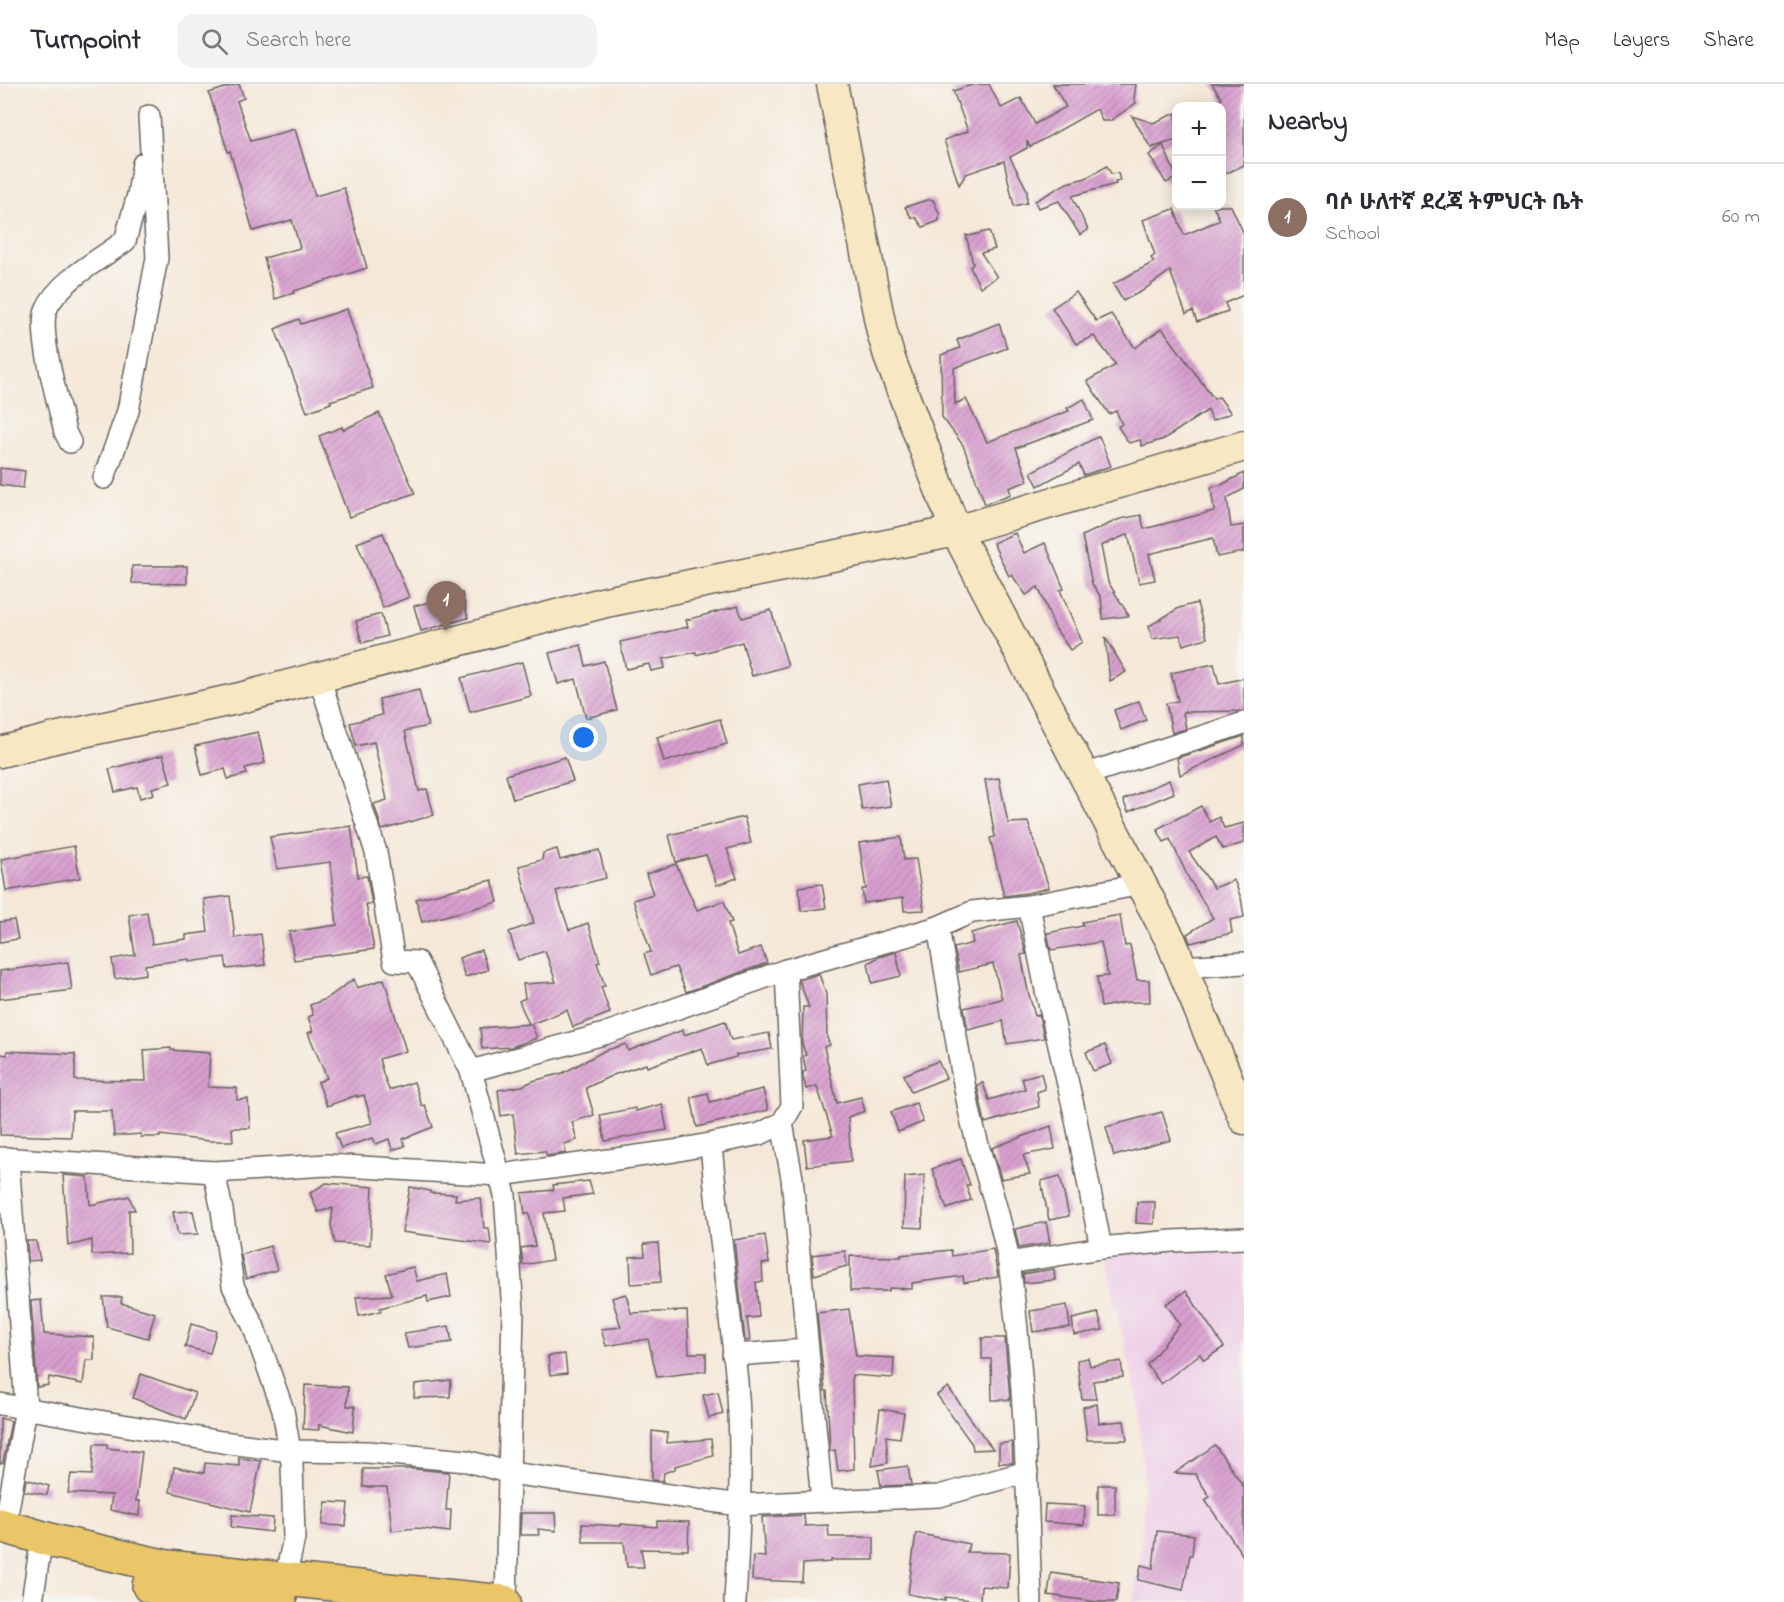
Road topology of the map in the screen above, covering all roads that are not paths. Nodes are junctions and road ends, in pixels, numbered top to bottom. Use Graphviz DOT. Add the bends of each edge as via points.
graph roads {
  1 [pos="832,84"];
  2 [pos="70,442"];
  3 [pos="1244,446"];
  4 [pos="104,478"];
  5 [pos="956,531"];
  6 [pos="319,677"];
  7 [pos="1244,723"];
  8 [pos="0,752"];
  9 [pos="1084,775"];
  10 [pos="1141,884"];
  11 [pos="1029,906"];
  12 [pos="938,927"];
  13 [pos="1244,963"];
  14 [pos="1181,967"];
  15 [pos="786,970"];
  16 [pos="471,1071"];
  17 [pos="1244,1119"];
  18 [pos="782,1124"];
  19 [pos="711,1145"];
  20 [pos="4,1158"];
  21 [pos="214,1172"];
  22 [pos="500,1175"];
  23 [pos="1244,1238"];
  24 [pos="1101,1248"];
  25 [pos="1009,1263"];
  26 [pos="807,1350"];
  27 [pos="733,1355"];
  28 [pos="0,1404"];
  29 [pos="26,1408"];
  30 [pos="290,1451"];
  31 [pos="1027,1472"];
  32 [pos="510,1473"];
  33 [pos="822,1501"];
  34 [pos="740,1505"];
  35 [pos="2,1532"];
  36 [pos="39,1556"];
  37 [pos="283,1591"];
  38 [pos="32,1602"];
  39 [pos="505,1602"];
  40 [pos="735,1602"];
  41 [pos="1031,1602"];
  1 -- 5 [label="street" via="882,332"];
  2 -- 4 [label="street" via="47,349 46,309 58,292 88,265 125,241 138,195 149,116 157,258 128,411"];
  3 -- 5 [label="street"];
  5 -- 6 [label="street" via="606,602"];
  5 -- 9 [label="street"];
  6 -- 8 [label="street"];
  6 -- 16 [label="street" via="376,852 394,961 417,962"];
  7 -- 9 [label="street"];
  9 -- 10 [label="street"];
  10 -- 11 [label="street"];
  10 -- 14 [label="street"];
  11 -- 12 [label="street" via="972,912"];
  11 -- 24 [label="street"];
  12 -- 15 [label="street"];
  12 -- 25 [label="street" via="970,1114"];
  13 -- 14 [label="street"];
  14 -- 17 [label="street"];
  15 -- 16 [label="street" via="604,1034"];
  15 -- 18 [label="street" via="792,1106"];
  16 -- 22 [label="street"];
  18 -- 19 [label="street" via="759,1134"];
  18 -- 26 [label="street" via="792,1178"];
  19 -- 22 [label="street"];
  19 -- 27 [label="street"];
  20 -- 21 [label="street"];
  20 -- 29 [label="street"];
  21 -- 22 [label="street" via="327,1166"];
  21 -- 30 [label="street" via="233,1286 253,1325 283,1410"];
  22 -- 32 [label="street" via="513,1312"];
  23 -- 24 [label="street"];
  24 -- 25 [label="street"];
  25 -- 31 [label="street"];
  26 -- 27 [label="street"];
  26 -- 33 [label="street"];
  27 -- 34 [label="street"];
  28 -- 29 [label="street"];
  29 -- 30 [label="street"];
  29 -- 35 [label="street"];
  30 -- 32 [label="street" via="368,1452 467,1461"];
  30 -- 37 [label="street" via="294,1538"];
  31 -- 33 [label="street" via="939,1496"];
  31 -- 41 [label="street"];
  32 -- 34 [label="street"];
  32 -- 39 [label="street"];
  33 -- 34 [label="street"];
  34 -- 40 [label="street"];
  35 -- 36 [label="highway"];
  35 -- 37 [label="highway"];
  36 -- 37 [label="highway" via="154,1587 210,1596"];
  36 -- 38 [label="street"];
  37 -- 39 [label="highway"];
}
